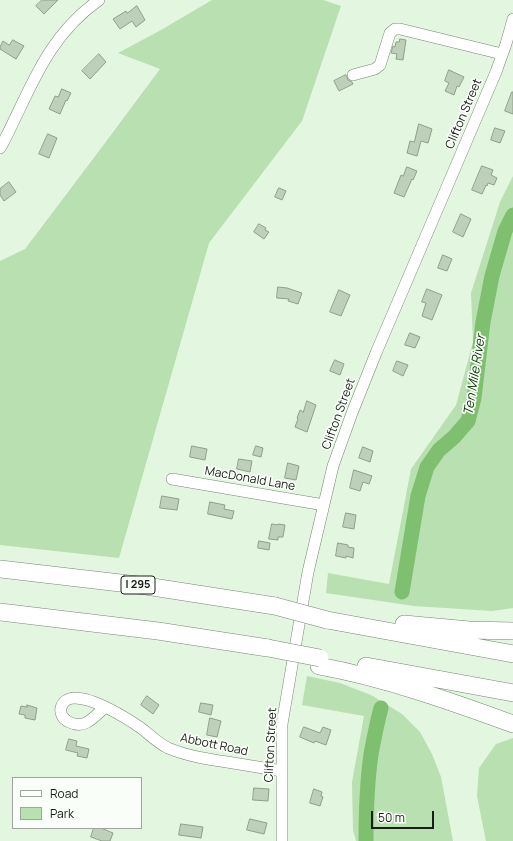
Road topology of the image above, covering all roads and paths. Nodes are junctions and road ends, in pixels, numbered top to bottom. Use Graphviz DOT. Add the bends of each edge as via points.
graph roads {
  1 [pos="99,0"];
  2 [pos="513,19"];
  3 [pos="502,54"];
  4 [pos="353,75"];
  5 [pos="0,148"];
  6 [pos="172,479"];
  7 [pos="324,505"];
  8 [pos="0,569"];
  9 [pos="0,612"];
  10 [pos="328,616"];
  11 [pos="0,617"];
  12 [pos="513,631"];
  13 [pos="267,653"];
  14 [pos="513,654"];
  15 [pos="320,662"];
  16 [pos="513,693"];
  17 [pos="105,707"];
  18 [pos="513,724"];
  19 [pos="282,771"];
  20 [pos="282,841"];
  1 -- 5 [label="street" via="86,8 54,44"];
  2 -- 3 [label="street, Clifton Street"];
  3 -- 4 [label="street" via="395,29 390,33 380,66"];
  3 -- 7 [label="street, Clifton Street" via="480,112 352,413 333,466"];
  6 -- 7 [label="street, MacDonald Lane"];
  7 -- 19 [label="street, Clifton Street" via="308,572 282,724"];
  8 -- 10 [label="highway, I 295, bridge" via="146,586"];
  9 -- 13 [label="highway" via="150,630"];
  10 -- 12 [label="highway" via="469,630"];
  10 -- 14 [label="highway"];
  11 -- 13 [label="highway"];
  13 -- 15 [label="highway"];
  15 -- 16 [label="highway"];
  15 -- 18 [label="highway" via="445,700"];
  17 -- 19 [label="street, Abbott Road" via="117,712 168,748 206,759"];
  19 -- 20 [label="street, Clifton Street"];
}
